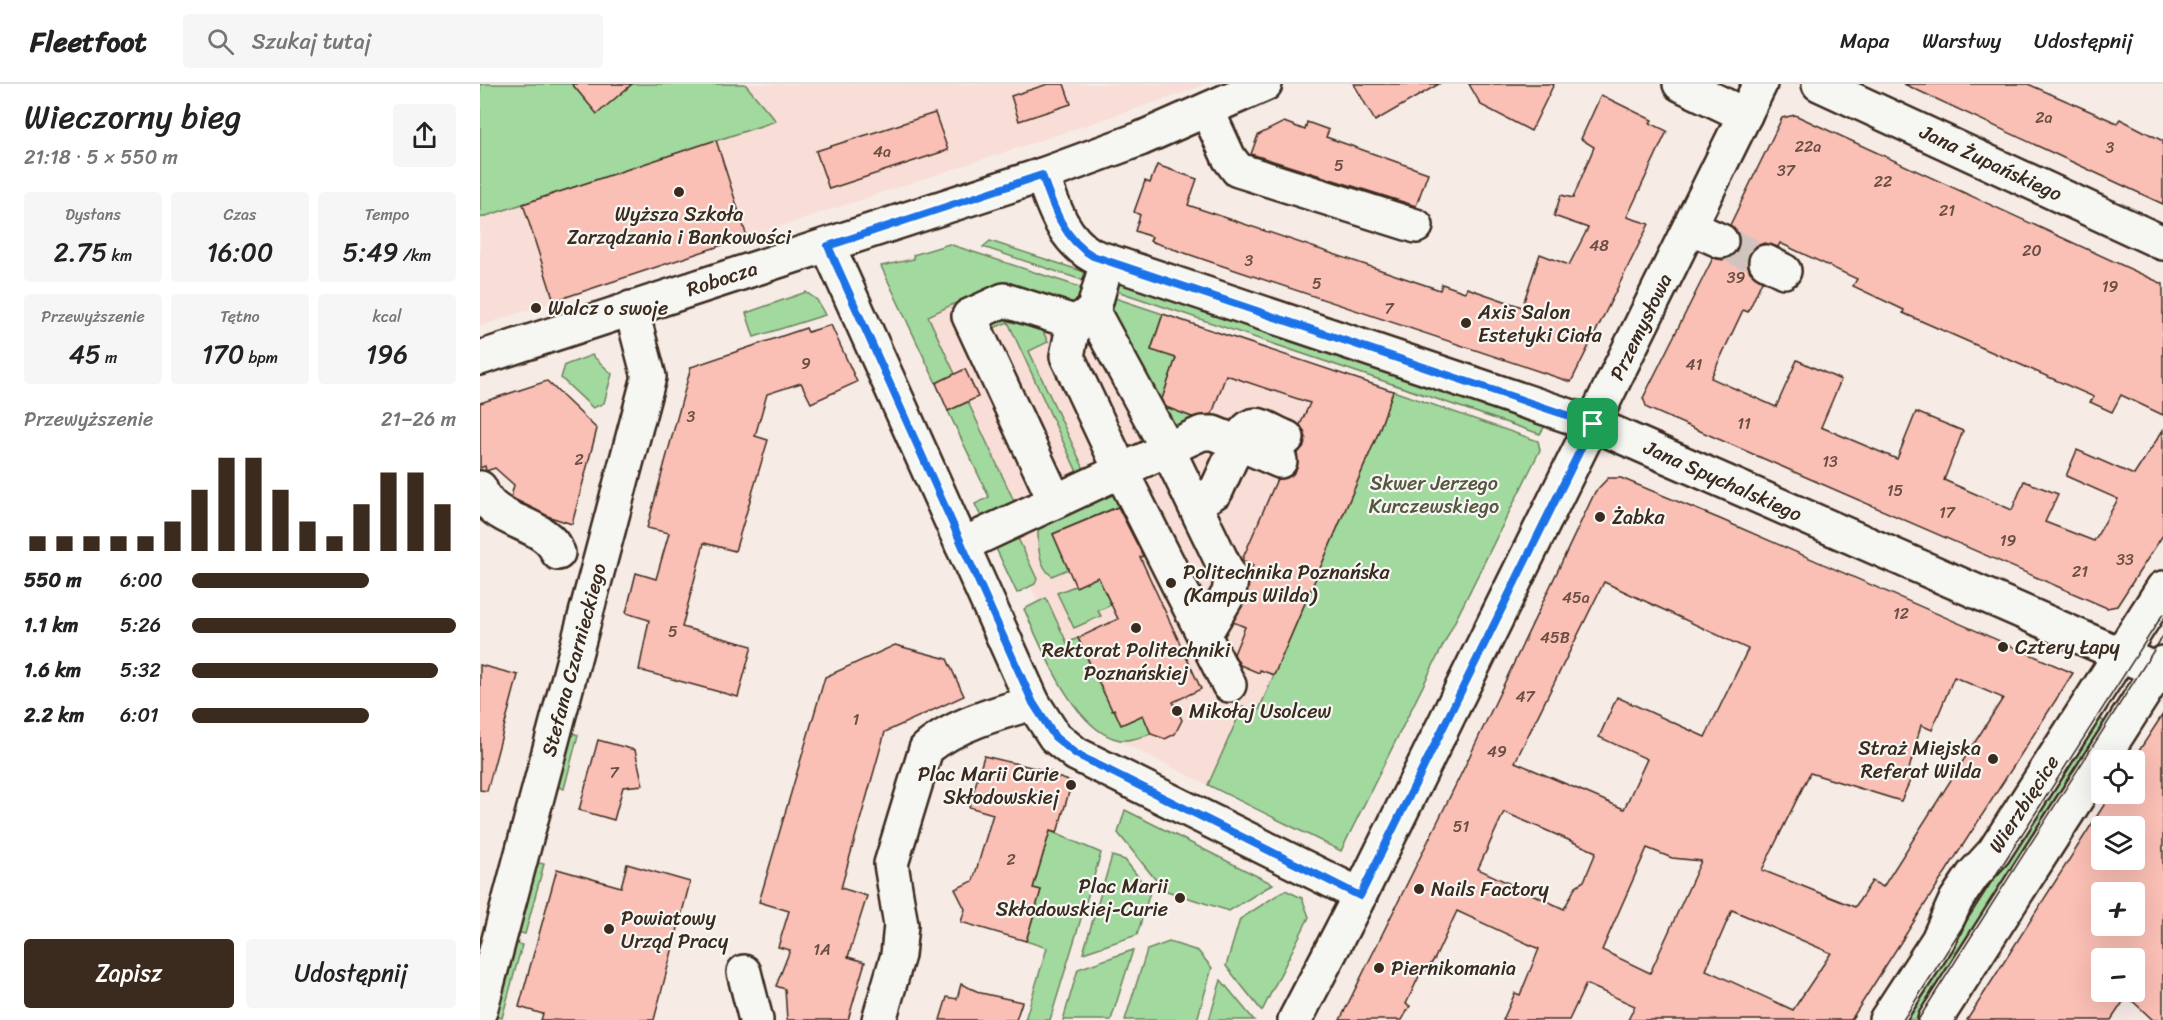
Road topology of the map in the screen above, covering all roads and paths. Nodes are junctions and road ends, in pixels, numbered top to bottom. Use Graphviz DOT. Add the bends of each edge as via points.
graph roads {
  1 [pos="1265,84"];
  2 [pos="1680,84"];
  3 [pos="1760,84"];
  4 [pos="1818,84"];
  5 [pos="1207,110"];
  6 [pos="1745,115"];
  7 [pos="1042,175"];
  8 [pos="1416,226"];
  9 [pos="1690,227"];
  10 [pos="1721,241"];
  11 [pos="2163,243"];
  12 [pos="828,246"];
  13 [pos="1107,261"];
  14 [pos="631,308"];
  15 [pos="1083,317"];
  16 [pos="480,358"];
  17 [pos="1593,424"];
  18 [pos="1238,443"];
  19 [pos="1167,448"];
  20 [pos="1283,450"];
  21 [pos="1121,471"];
  22 [pos="480,489"];
  23 [pos="1055,501"];
  24 [pos="1195,504"];
  25 [pos="962,545"];
  26 [pos="558,553"];
  27 [pos="2163,588"];
  28 [pos="1204,635"];
  29 [pos="2120,655"];
  30 [pos="2161,669"];
  31 [pos="1229,685"];
  32 [pos="1033,703"];
  33 [pos="1360,896"];
  34 [pos="744,972"];
  35 [pos="480,1011"];
  36 [pos="756,1020"];
  37 [pos="879,1020"];
  38 [pos="1295,1020"];
  39 [pos="1886,1020"];
  40 [pos="1935,1020"];
  1 -- 5 [label="street, Robocza"];
  2 -- 6 [label="street"];
  3 -- 6 [label="street, Przemysłowa"];
  4 -- 11 [label="street, Jana Żupańskiego"];
  5 -- 7 [label="street, Robocza"];
  5 -- 8 [label="street" via="1238,170"];
  6 -- 9 [label="street, Przemysłowa"];
  7 -- 12 [label="street, Robocza"];
  7 -- 13 [label="street, Jana Spychalskiego" via="1067,235 1079,248"];
  9 -- 10 [label="street"];
  9 -- 17 [label="street, Przemysłowa"];
  12 -- 14 [label="street, Robocza"];
  12 -- 25 [label="street"];
  13 -- 15 [label="street"];
  13 -- 17 [label="street, Jana Spychalskiego"];
  14 -- 16 [label="street, Robocza"];
  14 -- 35 [label="street, Stefana Czarnieckiego" via="649,377"];
  15 -- 19 [label="street"];
  15 -- 21 [label="street" via="1067,356"];
  15 -- 23 [label="street" via="1004,300 969,316"];
  17 -- 29 [label="street, Jana Spychalskiego"];
  17 -- 33 [label="street, Przemysłowa"];
  18 -- 19 [label="street" via="1202,433"];
  18 -- 20 [label="street" via="1249,425 1255,425"];
  18 -- 24 [label="street" via="1213,495"];
  19 -- 21 [label="street"];
  19 -- 24 [label="street"];
  21 -- 23 [label="street"];
  21 -- 28 [label="street"];
  22 -- 26 [label="street" via="489,504 554,542"];
  23 -- 25 [label="street"];
  24 -- 28 [label="street" via="1232,580 1232,587"];
  25 -- 32 [label="street"];
  27 -- 29 [label="street, Wierzbięcice"];
  28 -- 31 [label="street"];
  29 -- 30 [label="street, Jana Spychalskiego"];
  29 -- 39 [label="street, Wierzbięcice" via="1994,852 1956,900 1938,940"];
  30 -- 40 [label="street, Wierzbięcice"];
  32 -- 33 [label="street" via="1055,737 1076,754"];
  32 -- 37 [label="street" via="940,737 926,749 891,864 901,925 898,955"];
  33 -- 38 [label="street, Przemysłowa"];
  34 -- 36 [label="street"];
}
